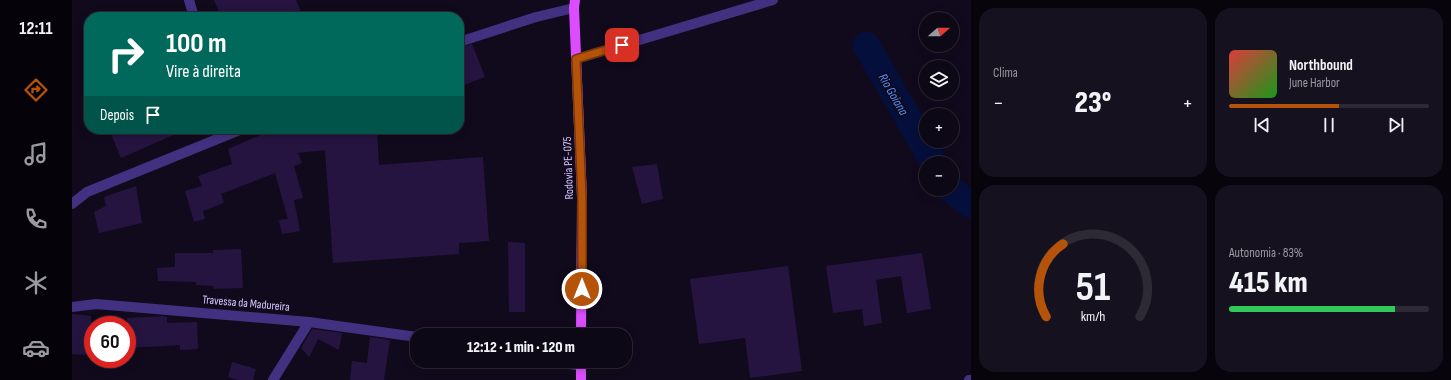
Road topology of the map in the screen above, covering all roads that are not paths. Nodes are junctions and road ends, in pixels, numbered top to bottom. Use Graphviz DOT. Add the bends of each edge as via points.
graph roads {
  1 [pos="190,0"];
  2 [pos="580,0"];
  3 [pos="773,0"];
  4 [pos="574,4"];
  5 [pos="193,12"];
  6 [pos="464,40"];
  7 [pos="576,59"];
  8 [pos="229,134"];
  9 [pos="72,204"];
  10 [pos="72,307"];
  11 [pos="309,322"];
  12 [pos="582,328"];
  13 [pos="410,336"];
  14 [pos="581,368"];
  15 [pos="273,380"];
  16 [pos="581,380"];
  1 -- 5 [label="street"];
  2 -- 4 [label="main road"];
  3 -- 7 [label="street"];
  4 -- 6 [label="street"];
  4 -- 7 [label="main road, Rodovia PE-075"];
  7 -- 12 [label="main road, Rodovia PE-075" via="582,198"];
  8 -- 9 [label="street" via="87,192"];
  10 -- 11 [label="street, Travessa da Madureira" via="96,304"];
  11 -- 13 [label="street, Travessa da Madureira"];
  11 -- 15 [label="street"];
  14 -- 16 [label="main road"];
}
